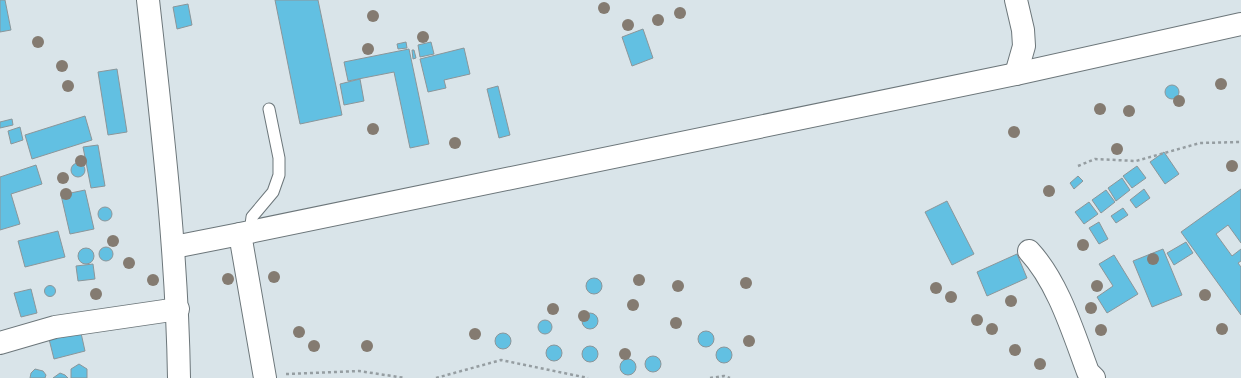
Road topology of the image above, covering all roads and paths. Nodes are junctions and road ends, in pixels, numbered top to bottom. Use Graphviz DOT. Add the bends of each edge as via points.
graph roads {
  1 [pos="148,0"];
  2 [pos="1016,0"];
  3 [pos="1241,24"];
  4 [pos="1016,74"];
  5 [pos="269,109"];
  6 [pos="1241,142"];
  7 [pos="1078,166"];
  8 [pos="245,233"];
  9 [pos="174,247"];
  10 [pos="1029,251"];
  11 [pos="178,309"];
  12 [pos="0,343"];
  13 [pos="375,374"];
  14 [pos="264,376"];
  15 [pos="179,378"];
  16 [pos="375,378"];
  17 [pos="405,378"];
  18 [pos="436,378"];
  19 [pos="588,378"];
  20 [pos="710,378"];
  21 [pos="730,378"];
  22 [pos="1094,378"];
  1 -- 9 [label="street"];
  2 -- 4 [label="street" via="1024,46"];
  3 -- 4 [label="street"];
  4 -- 8 [label="street"];
  5 -- 8 [label="lane" via="280,175 273,192 252,217"];
  6 -- 7 [label="path" via="1200,143 1136,161 1095,159"];
  8 -- 9 [label="street"];
  8 -- 14 [label="street"];
  9 -- 11 [label="street"];
  10 -- 22 [label="street" via="1042,265 1051,282 1088,372"];
  11 -- 12 [label="street" via="54,327"];
  11 -- 15 [label="street"];
  13 -- 14 [label="path" via="360,372"];
  13 -- 16 [label="path"];
  13 -- 17 [label="path"];
  18 -- 19 [label="path" via="501,360"];
  20 -- 21 [label="path"];
}
